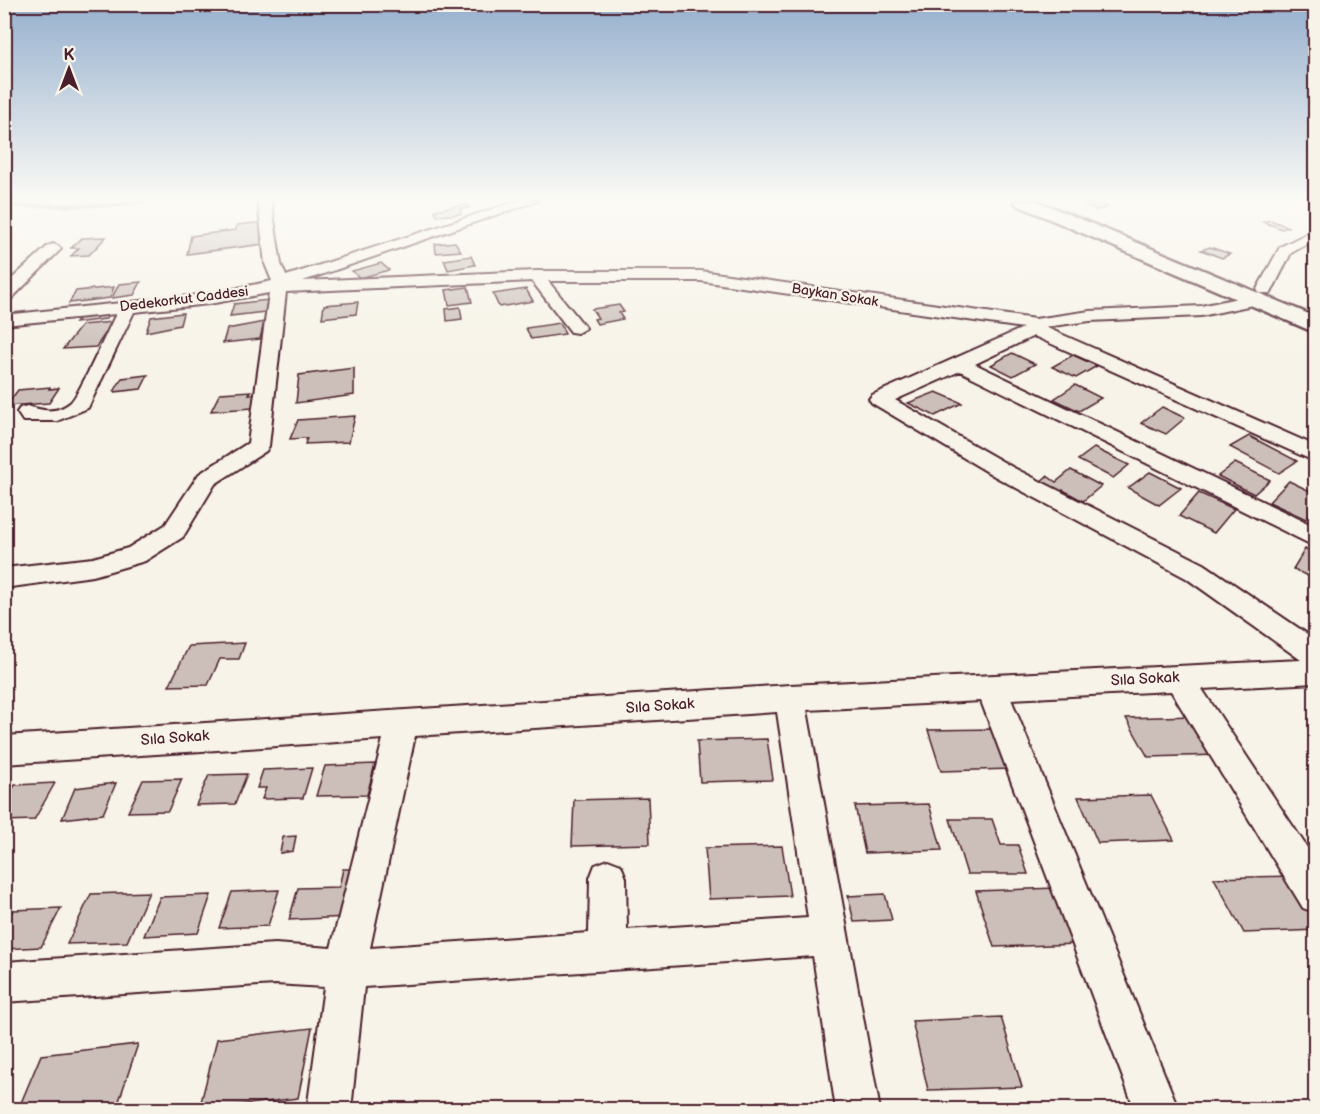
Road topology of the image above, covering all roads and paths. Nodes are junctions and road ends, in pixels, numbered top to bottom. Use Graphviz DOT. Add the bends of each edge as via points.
graph roads {
  1 [pos="49,253"];
  2 [pos="271,253"];
  3 [pos="374,253"];
  4 [pos="1155,253"];
  5 [pos="1165,253"];
  6 [pos="1283,253"];
  7 [pos="536,276"];
  8 [pos="275,286"];
  9 [pos="1260,294"];
  10 [pos="4,296"];
  11 [pos="128,307"];
  12 [pos="1316,310"];
  13 [pos="4,320"];
  14 [pos="1316,326"];
  15 [pos="1034,327"];
  16 [pos="577,328"];
  17 [pos="960,364"];
  18 [pos="27,412"];
  19 [pos="1316,455"];
  20 [pos="1316,538"];
  21 [pos="4,578"];
  22 [pos="1316,655"];
  23 [pos="1316,671"];
  24 [pos="1178,677"];
  25 [pos="991,687"];
  26 [pos="790,698"];
  27 [pos="403,722"];
  28 [pos="8,754"];
  29 [pos="608,878"];
  30 [pos="1316,895"];
  31 [pos="829,936"];
  32 [pos="608,951"];
  33 [pos="346,969"];
  34 [pos="4,982"];
  35 [pos="329,1110"];
  36 [pos="858,1110"];
  37 [pos="1157,1110"];
  1 -- 10 [label="street"];
  2 -- 8 [label="street"];
  3 -- 8 [label="street, Dedekorkut Caddesi"];
  4 -- 9 [label="main road"];
  5 -- 9 [label="main road"];
  6 -- 9 [label="street"];
  7 -- 8 [label="street, Baykan Sokak"];
  7 -- 15 [label="street, Baykan Sokak" via="701,276"];
  7 -- 16 [label="street"];
  8 -- 11 [label="street, Dedekorkut Caddesi"];
  8 -- 21 [label="street" via="258,446 207,479 174,531 136,555 93,567"];
  9 -- 12 [label="main road"];
  9 -- 14 [label="main road"];
  9 -- 15 [label="street, Baykan Sokak" via="1210,311 1071,317"];
  11 -- 13 [label="street, Dedekorkut Caddesi"];
  11 -- 18 [label="street" via="81,404 68,414 42,418 30,417"];
  15 -- 17 [label="street"];
  15 -- 19 [label="street"];
  17 -- 20 [label="street"];
  17 -- 22 [label="street" via="879,399 1004,472 1195,571"];
  23 -- 24 [label="street, Sıla Sokak"];
  24 -- 25 [label="street, Sıla Sokak"];
  24 -- 30 [label="street"];
  25 -- 26 [label="street, Sıla Sokak"];
  25 -- 37 [label="street"];
  26 -- 27 [label="street, Sıla Sokak"];
  26 -- 31 [label="street"];
  27 -- 28 [label="street, Sıla Sokak"];
  27 -- 33 [label="street"];
  29 -- 32 [label="street"];
  31 -- 32 [label="street"];
  31 -- 36 [label="street"];
  32 -- 33 [label="street"];
  33 -- 34 [label="street" via="275,964"];
  33 -- 35 [label="street"];
}
